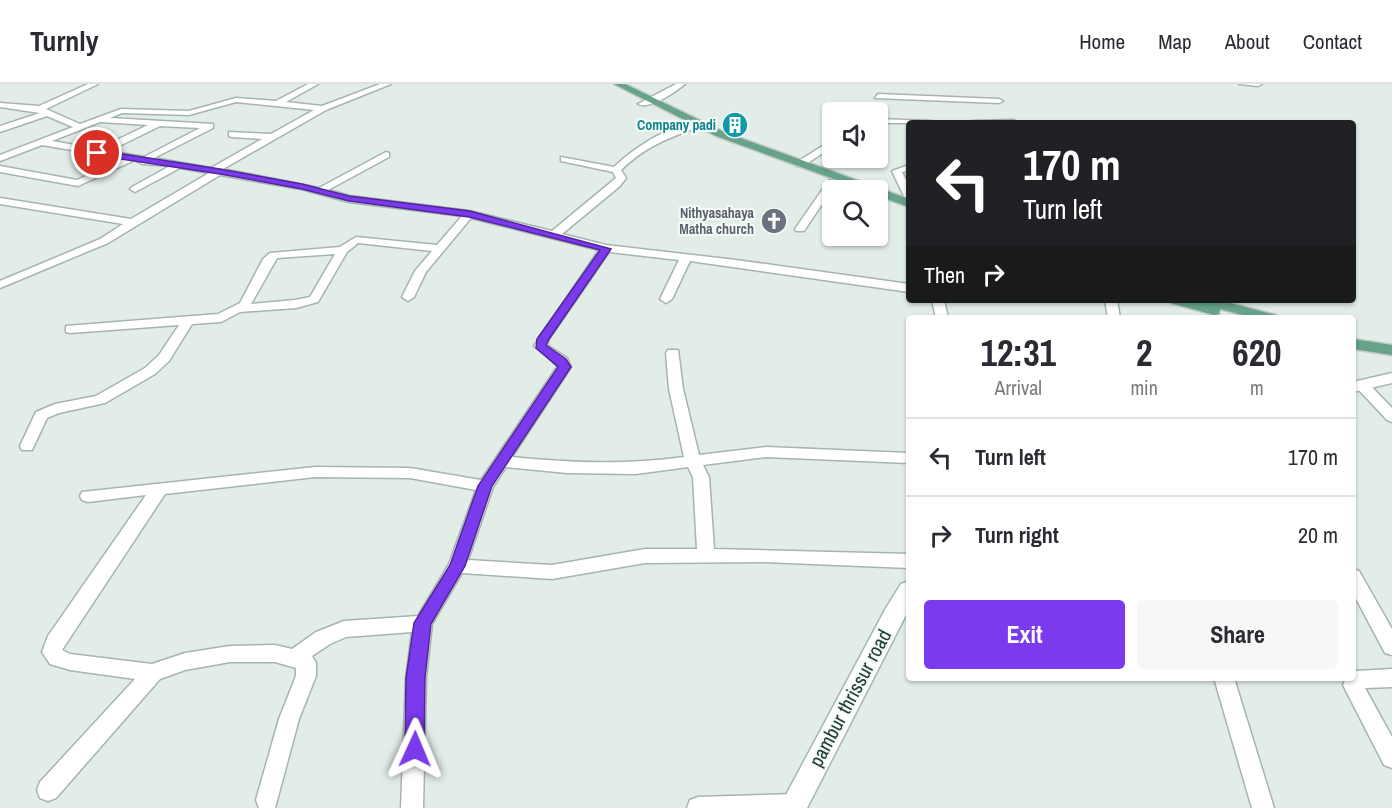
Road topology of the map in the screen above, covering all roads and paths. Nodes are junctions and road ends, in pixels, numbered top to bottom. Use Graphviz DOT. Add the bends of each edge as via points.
graph roads {
  1 [pos="94,84"];
  2 [pos="314,84"];
  3 [pos="387,84"];
  4 [pos="608,84"];
  5 [pos="618,84"];
  6 [pos="681,84"];
  7 [pos="1243,84"];
  8 [pos="1258,84"];
  9 [pos="999,101"];
  10 [pos="878,102"];
  11 [pos="279,103"];
  12 [pos="646,103"];
  13 [pos="2,106"];
  14 [pos="323,108"];
  15 [pos="44,111"];
  16 [pos="94,120"];
  17 [pos="888,121"];
  18 [pos="906,122"];
  19 [pos="157,123"];
  20 [pos="78,126"];
  21 [pos="690,127"];
  22 [pos="0,129"];
  23 [pos="232,134"];
  24 [pos="272,137"];
  25 [pos="42,142"];
  26 [pos="822,150"];
  27 [pos="97,153"];
  28 [pos="386,155"];
  29 [pos="0,159"];
  30 [pos="131,159"];
  31 [pos="564,159"];
  32 [pos="142,161"];
  33 [pos="800,164"];
  34 [pos="177,166"];
  35 [pos="0,169"];
  36 [pos="906,169"];
  37 [pos="616,170"];
  38 [pos="217,171"];
  39 [pos="827,180"];
  40 [pos="844,180"];
  41 [pos="135,189"];
  42 [pos="906,190"];
  43 [pos="320,191"];
  44 [pos="888,196"];
  45 [pos="822,197"];
  46 [pos="0,201"];
  47 [pos="888,202"];
  48 [pos="906,202"];
  49 [pos="906,208"];
  50 [pos="470,214"];
  51 [pos="134,223"];
  52 [pos="800,229"];
  53 [pos="554,236"];
  54 [pos="438,248"];
  55 [pos="606,249"];
  56 [pos="343,250"];
  57 [pos="686,257"];
  58 [pos="0,285"];
  59 [pos="906,288"];
  60 [pos="408,297"];
  61 [pos="666,299"];
  62 [pos="1186,303"];
  63 [pos="1214,303"];
  64 [pos="241,309"];
  65 [pos="1228,315"];
  66 [pos="1260,315"];
  67 [pos="187,322"];
  68 [pos="70,329"];
  69 [pos="1356,334"];
  70 [pos="1392,340"];
  71 [pos="1356,344"];
  72 [pos="1392,350"];
  73 [pos="673,353"];
  74 [pos="1392,378"];
  75 [pos="1358,386"];
  76 [pos="1392,417"];
  77 [pos="27,446"];
  78 [pos="906,458"];
  79 [pos="693,460"];
  80 [pos="503,461"];
  81 [pos="485,486"];
  82 [pos="160,488"];
  83 [pos="88,496"];
  84 [pos="706,556"];
  85 [pos="906,561"];
  86 [pos="457,566"];
  87 [pos="1356,581"];
  88 [pos="906,595"];
  89 [pos="423,623"];
  90 [pos="1392,647"];
  91 [pos="297,656"];
  92 [pos="153,673"];
  93 [pos="1392,678"];
  94 [pos="1356,680"];
  95 [pos="1225,681"];
  96 [pos="1355,681"];
  97 [pos="1392,758"];
  98 [pos="48,790"];
  99 [pos="267,800"];
  100 [pos="793,807"];
  101 [pos="412,808"];
  102 [pos="698,808"];
  103 [pos="1263,808"];
  1 -- 15 [label="street"];
  2 -- 11 [label="street"];
  3 -- 14 [label="street"];
  4 -- 12 [label="main road"];
  5 -- 12 [label="main road"];
  6 -- 12 [label="street"];
  7 -- 8 [label="street"];
  9 -- 10 [label="street" via="878,92"];
  11 -- 14 [label="street"];
  11 -- 16 [label="street" via="231,101 189,113 121,111"];
  12 -- 21 [label="main road"];
  12 -- 33 [label="main road"];
  13 -- 15 [label="street"];
  14 -- 24 [label="street"];
  15 -- 20 [label="street"];
  15 -- 22 [label="street"];
  16 -- 19 [label="street"];
  16 -- 20 [label="street"];
  17 -- 18 [label="street"];
  19 -- 27 [label="street"];
  19 -- 32 [label="street" via="210,127"];
  20 -- 25 [label="street"];
  21 -- 37 [label="street" via="651,142"];
  21 -- 39 [label="main road"];
  23 -- 24 [label="street"];
  24 -- 38 [label="street"];
  25 -- 27 [label="street"];
  25 -- 29 [label="street"];
  26 -- 33 [label="street"];
  27 -- 30 [label="street"];
  28 -- 43 [label="street"];
  30 -- 32 [label="street"];
  30 -- 35 [label="street" via="78,183"];
  31 -- 37 [label="street"];
  32 -- 34 [label="street"];
  33 -- 40 [label="main road"];
  34 -- 38 [label="street"];
  34 -- 41 [label="street"];
  36 -- 42 [label="street" via="897,171"];
  37 -- 53 [label="street" via="621,178 616,184"];
  38 -- 43 [label="street"];
  38 -- 51 [label="street"];
  43 -- 50 [label="street" via="413,209"];
  44 -- 48 [label="main road"];
  45 -- 52 [label="street"];
  46 -- 51 [label="street"];
  47 -- 49 [label="main road"];
  50 -- 53 [label="street"];
  50 -- 54 [label="street"];
  51 -- 58 [label="street" via="104,241"];
  53 -- 55 [label="street"];
  54 -- 56 [label="street" via="360,239"];
  54 -- 60 [label="street"];
  55 -- 57 [label="street"];
  55 -- 80 [label="street" via="543,339 540,346 564,367"];
  56 -- 64 [label="street" via="314,299"];
  56 -- 64 [label="street" via="274,255"];
  57 -- 59 [label="street"];
  57 -- 61 [label="street"];
  62 -- 65 [label="main road"];
  63 -- 66 [label="main road"];
  64 -- 67 [label="street" via="221,318"];
  67 -- 68 [label="street"];
  67 -- 77 [label="street" via="164,358 150,371 100,400 41,415"];
  69 -- 70 [label="main road"];
  71 -- 72 [label="main road"];
  73 -- 79 [label="street" via="676,388"];
  74 -- 75 [label="main road"];
  75 -- 76 [label="street"];
  78 -- 79 [label="street" via="766,452"];
  79 -- 80 [label="street" via="636,469 567,468"];
  79 -- 84 [label="street" via="701,477"];
  80 -- 81 [label="street"];
  81 -- 82 [label="street" via="410,473 315,472"];
  81 -- 86 [label="street"];
  82 -- 83 [label="street"];
  82 -- 92 [label="street" via="52,652 70,662"];
  84 -- 85 [label="street"];
  84 -- 86 [label="street" via="645,556 552,572"];
  86 -- 89 [label="street"];
  87 -- 90 [label="street"];
  88 -- 100 [label="main road, pambur thrissur road"];
  89 -- 91 [label="street" via="344,629"];
  89 -- 101 [label="street" via="416,678"];
  91 -- 92 [label="street" via="279,652 195,658 166,665"];
  91 -- 99 [label="street" via="306,663 306,676 289,719"];
  92 -- 98 [label="street"];
  93 -- 94 [label="street"];
  95 -- 103 [label="street"];
  96 -- 97 [label="street" via="1353,685"];
  100 -- 102 [label="street"];
}
